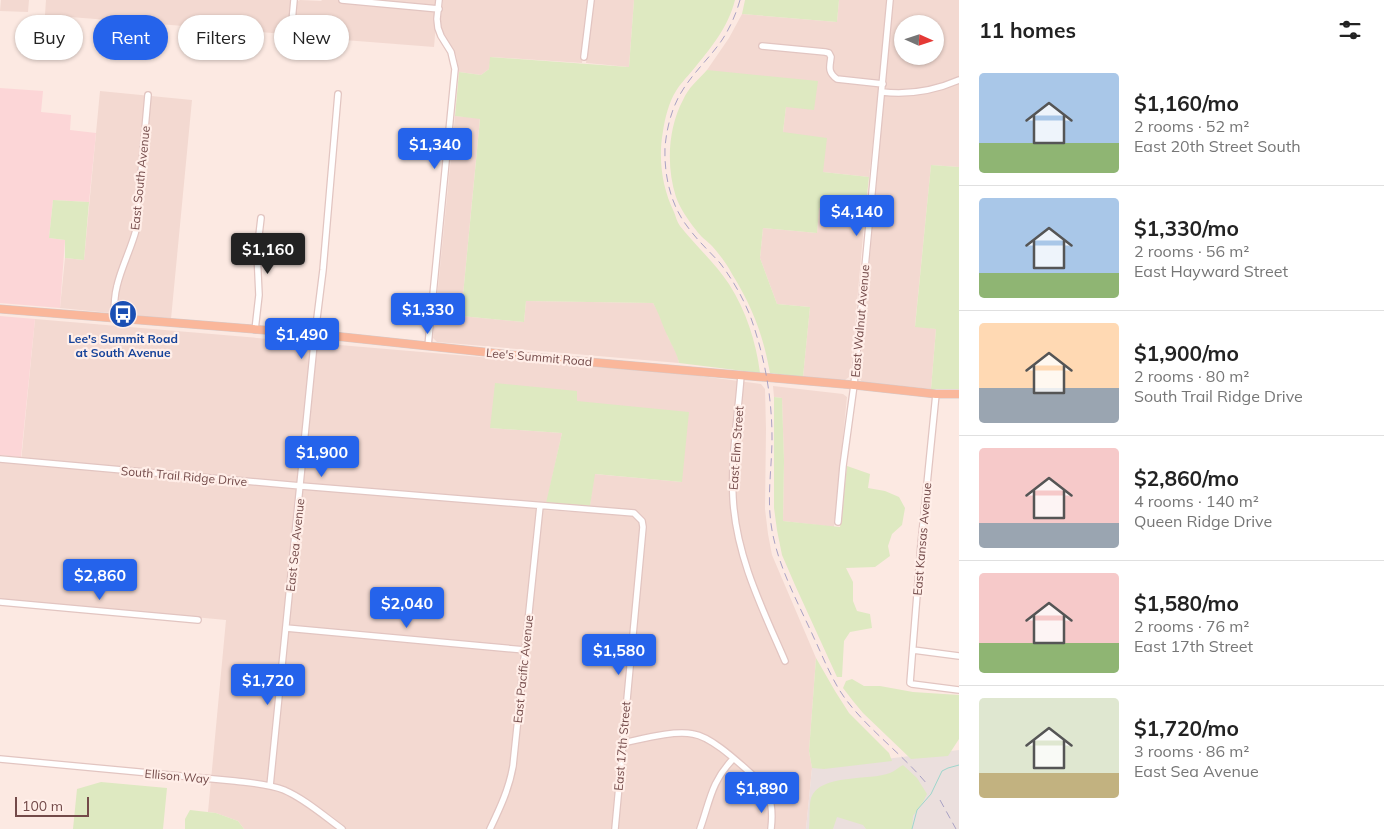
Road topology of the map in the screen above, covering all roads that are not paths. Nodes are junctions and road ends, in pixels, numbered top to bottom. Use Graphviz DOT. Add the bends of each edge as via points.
graph roads {
  1 [pos="294,0"];
  2 [pos="342,0"];
  3 [pos="440,0"];
  4 [pos="591,0"];
  5 [pos="890,0"];
  6 [pos="438,9"];
  7 [pos="293,15"];
  8 [pos="762,46"];
  9 [pos="584,57"];
  10 [pos="959,80"];
  11 [pos="883,84"];
  12 [pos="882,92"];
  13 [pos="338,94"];
  14 [pos="148,95"];
  15 [pos="261,218"];
  16 [pos="0,309"];
  17 [pos="114,318"];
  18 [pos="255,330"];
  19 [pos="315,334"];
  20 [pos="428,346"];
  21 [pos="742,375"];
  22 [pos="854,385"];
  23 [pos="936,394"];
  24 [pos="959,394"];
  25 [pos="0,458"];
  26 [pos="300,486"];
  27 [pos="540,506"];
  28 [pos="637,516"];
  29 [pos="838,522"];
  30 [pos="0,602"];
  31 [pos="198,620"];
  32 [pos="286,628"];
  33 [pos="525,650"];
  34 [pos="913,650"];
  35 [pos="959,656"];
  36 [pos="785,661"];
  37 [pos="959,690"];
  38 [pos="623,743"];
  39 [pos="0,759"];
  40 [pos="733,759"];
  41 [pos="270,786"];
  42 [pos="342,829"];
  43 [pos="490,829"];
  44 [pos="615,829"];
  45 [pos="700,829"];
  46 [pos="771,829"];
  1 -- 7 [label="street"];
  2 -- 6 [label="street"];
  3 -- 6 [label="street"];
  4 -- 9 [label="street"];
  5 -- 11 [label="street, East Walnut Avenue"];
  6 -- 20 [label="street" via="438,28 451,52 455,69"];
  8 -- 11 [label="street" via="829,53 830,71 837,79"];
  10 -- 12 [label="street" via="924,91"];
  11 -- 12 [label="street, East Walnut Avenue"];
  12 -- 22 [label="street, East Walnut Avenue"];
  13 -- 19 [label="street, East Sea Avenue"];
  14 -- 17 [label="street, East South Avenue" via="136,230 117,286"];
  15 -- 18 [label="street"];
  16 -- 17 [label="main road, Lee's Summit Road"];
  17 -- 18 [label="main road, Lee's Summit Road"];
  18 -- 19 [label="main road, Lee's Summit Road"];
  19 -- 20 [label="main road, Lee's Summit Road"];
  19 -- 26 [label="street, East Sea Avenue"];
  20 -- 21 [label="main road, Lee's Summit Road"];
  21 -- 22 [label="main road, Lee's Summit Road"];
  21 -- 36 [label="street, East Elm Street" via="732,472 737,531 744,563"];
  22 -- 23 [label="main road, Lee's Summit Road"];
  22 -- 29 [label="street, East Walnut Avenue"];
  23 -- 24 [label="main road, Lee's Summit Road"];
  23 -- 34 [label="street, East Kansas Avenue"];
  25 -- 26 [label="street, South Trail Ridge Drive"];
  26 -- 27 [label="street, South Trail Ridge Drive"];
  26 -- 32 [label="street, East Sea Avenue"];
  27 -- 28 [label="street, South Trail Ridge Drive" via="634,513"];
  27 -- 33 [label="street, East Pacific Avenue"];
  28 -- 38 [label="street, East 17th Street" via="643,527"];
  30 -- 31 [label="street"];
  32 -- 33 [label="street"];
  32 -- 41 [label="street, East Sea Avenue"];
  33 -- 43 [label="street, East Pacific Avenue" via="510,781"];
  34 -- 35 [label="street"];
  34 -- 37 [label="street, East Kansas Avenue" via="910,683"];
  38 -- 40 [label="street" via="691,733 710,740"];
  38 -- 44 [label="street, East 17th Street"];
  39 -- 41 [label="street, Ellison Way"];
  40 -- 45 [label="street" via="714,786"];
  40 -- 46 [label="street" via="762,784 770,797"];
  41 -- 42 [label="street, Ellison Way" via="299,798"];
}
